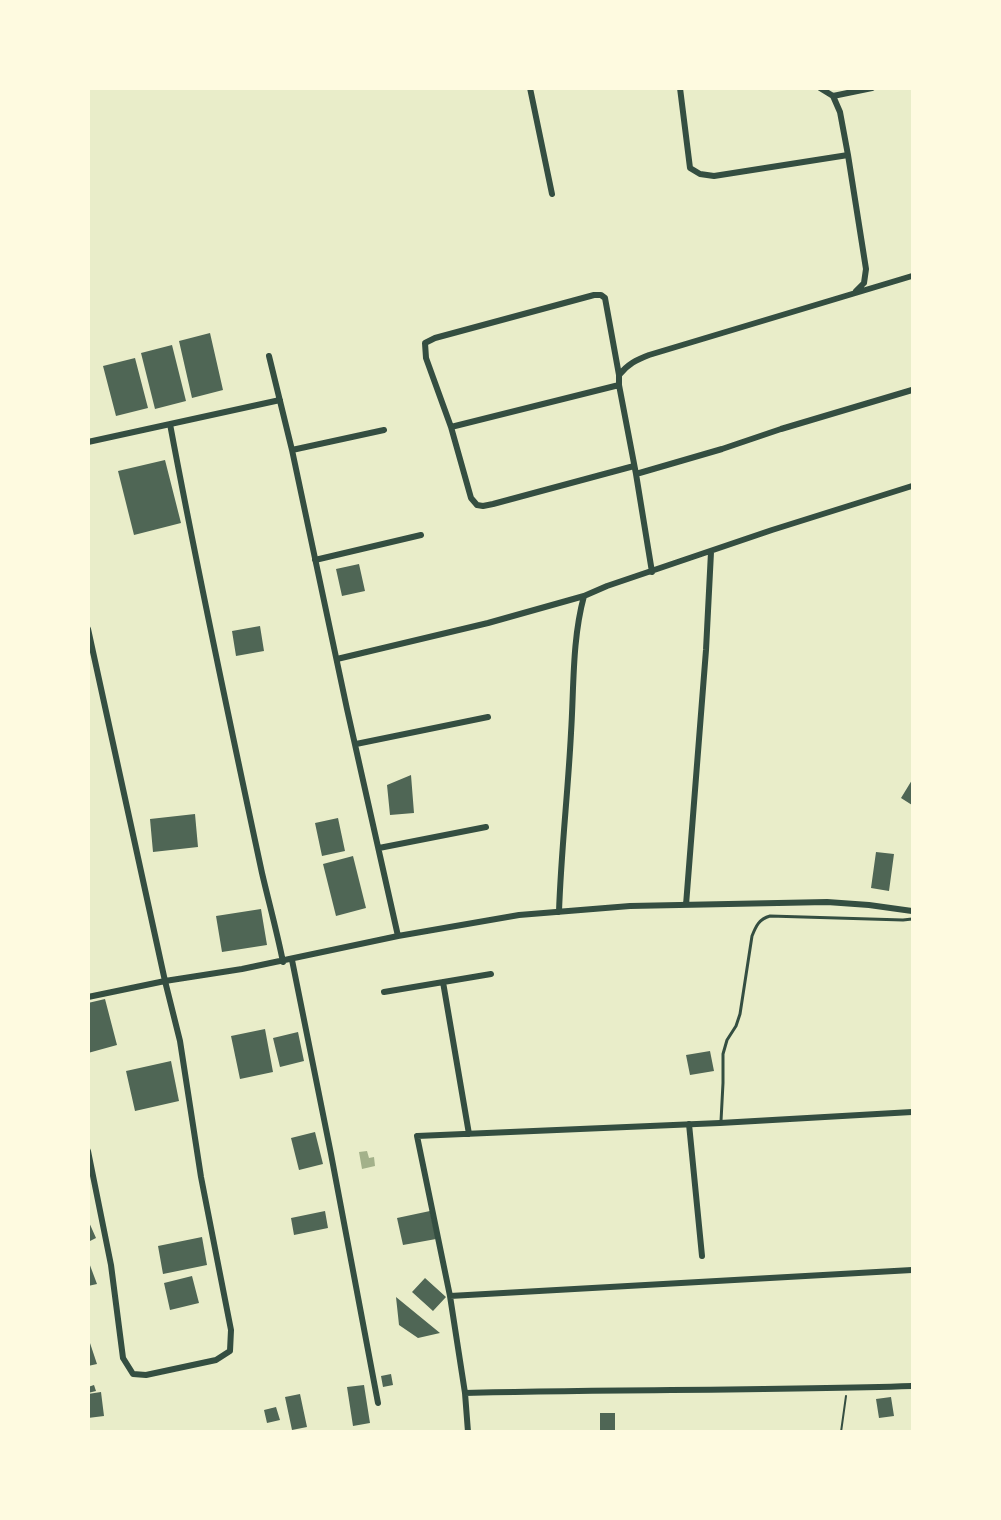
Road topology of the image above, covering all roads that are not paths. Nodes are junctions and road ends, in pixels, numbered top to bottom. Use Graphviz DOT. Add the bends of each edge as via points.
graph roads {
  1 [pos="530,88"];
  2 [pos="680,88"];
  3 [pos="820,88"];
  4 [pos="872,88"];
  5 [pos="833,96"];
  6 [pos="848,155"];
  7 [pos="552,194"];
  8 [pos="912,276"];
  9 [pos="853,294"];
  10 [pos="269,356"];
  11 [pos="619,375"];
  12 [pos="619,385"];
  13 [pos="912,390"];
  14 [pos="280,400"];
  15 [pos="170,424"];
  16 [pos="451,427"];
  17 [pos="384,430"];
  18 [pos="88,442"];
  19 [pos="292,450"];
  20 [pos="634,466"];
  21 [pos="636,474"];
  22 [pos="912,486"];
  23 [pos="421,535"];
  24 [pos="711,552"];
  25 [pos="315,560"];
  26 [pos="652,572"];
  27 [pos="584,596"];
  28 [pos="88,629"];
  29 [pos="337,659"];
  30 [pos="488,717"];
  31 [pos="356,744"];
  32 [pos="486,827"];
  33 [pos="379,848"];
  34 [pos="686,905"];
  35 [pos="912,911"];
  36 [pos="560,912"];
  37 [pos="912,919"];
  38 [pos="398,936"];
  39 [pos="292,960"];
  40 [pos="283,962"];
  41 [pos="491,974"];
  42 [pos="165,981"];
  43 [pos="443,982"];
  44 [pos="384,992"];
  45 [pos="88,997"];
  46 [pos="912,1112"];
  47 [pos="720,1123"];
  48 [pos="688,1124"];
  49 [pos="470,1134"];
  50 [pos="88,1151"];
  51 [pos="702,1256"];
  52 [pos="912,1270"];
  53 [pos="450,1296"];
  54 [pos="912,1386"];
  55 [pos="465,1393"];
  56 [pos="378,1403"];
  57 [pos="468,1431"];
  1 -- 7 [label="street"];
  2 -- 6 [label="street" via="690,168 700,174 714,176"];
  3 -- 5 [label="street"];
  4 -- 5 [label="street"];
  5 -- 6 [label="street"];
  6 -- 9 [label="street" via="866,269 864,283"];
  8 -- 9 [label="street"];
  9 -- 11 [label="street" via="649,355 631,362"];
  10 -- 14 [label="street"];
  11 -- 12 [label="street"];
  11 -- 16 [label="street" via="605,298 601,295 435,338 425,343 424,350"];
  12 -- 16 [label="street"];
  12 -- 20 [label="street"];
  13 -- 21 [label="street"];
  14 -- 15 [label="street"];
  14 -- 19 [label="street"];
  15 -- 18 [label="street"];
  15 -- 40 [label="street" via="195,558"];
  16 -- 20 [label="street" via="471,498 477,505"];
  17 -- 19 [label="street"];
  19 -- 25 [label="street"];
  20 -- 21 [label="street"];
  21 -- 26 [label="street"];
  22 -- 24 [label="street"];
  23 -- 25 [label="street"];
  24 -- 26 [label="street"];
  24 -- 34 [label="street"];
  25 -- 29 [label="street"];
  26 -- 27 [label="street"];
  27 -- 29 [label="street"];
  27 -- 36 [label="street" via="577,628"];
  28 -- 42 [label="street"];
  29 -- 31 [label="street"];
  30 -- 31 [label="street"];
  31 -- 33 [label="street"];
  32 -- 33 [label="street"];
  33 -- 38 [label="street"];
  34 -- 35 [label="street" via="827,902"];
  34 -- 36 [label="street"];
  36 -- 38 [label="street" via="519,915"];
  37 -- 47 [label="lane" via="770,916 761,920 753,936 740,1014 723,1054"];
  38 -- 39 [label="street"];
  39 -- 40 [label="street"];
  39 -- 56 [label="street"];
  40 -- 42 [label="street"];
  41 -- 43 [label="street"];
  42 -- 45 [label="street"];
  42 -- 50 [label="street" via="180,1041 201,1177 231,1329 230,1351 216,1360 146,1375 133,1374 123,1358 111,1265"];
  43 -- 44 [label="street"];
  43 -- 49 [label="street"];
  46 -- 47 [label="street"];
  47 -- 48 [label="street"];
  48 -- 49 [label="street"];
  48 -- 51 [label="street"];
  49 -- 53 [label="street" via="417,1136"];
  52 -- 53 [label="street"];
  53 -- 55 [label="street"];
  54 -- 55 [label="street"];
  55 -- 57 [label="street"];
}
